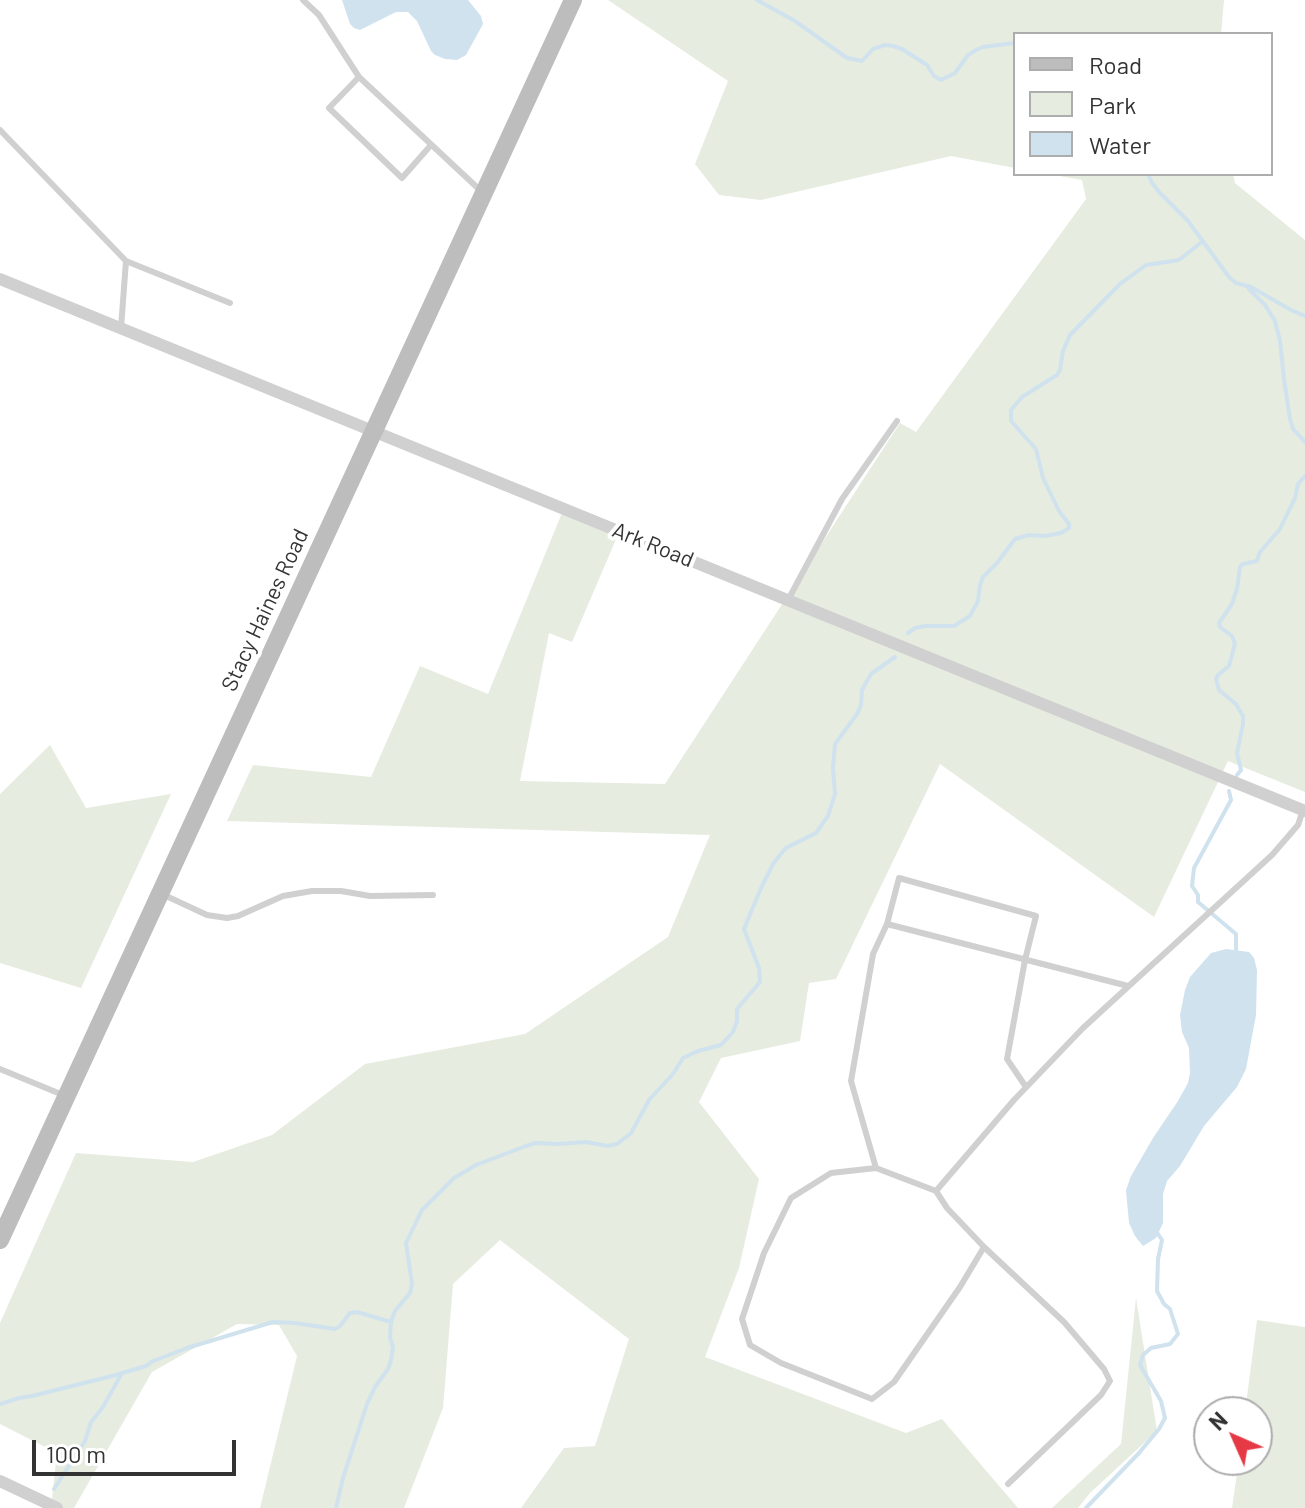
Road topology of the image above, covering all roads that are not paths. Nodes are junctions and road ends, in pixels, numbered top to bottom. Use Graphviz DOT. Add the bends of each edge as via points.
graph roads {
  1 [pos="303,0"];
  2 [pos="573,0"];
  3 [pos="359,77"];
  4 [pos="0,130"];
  5 [pos="431,145"];
  6 [pos="483,194"];
  7 [pos="126,261"];
  8 [pos="0,279"];
  9 [pos="230,303"];
  10 [pos="121,329"];
  11 [pos="897,421"];
  12 [pos="373,431"];
  13 [pos="788,600"];
  14 [pos="1304,811"];
  15 [pos="161,893"];
  16 [pos="433,895"];
  17 [pos="887,924"];
  18 [pos="1025,960"];
  19 [pos="1128,986"];
  20 [pos="0,1069"];
  21 [pos="1026,1087"];
  22 [pos="67,1096"];
  23 [pos="876,1168"];
  24 [pos="936,1191"];
  25 [pos="0,1240"];
  26 [pos="984,1247"];
  27 [pos="0,1481"];
  28 [pos="1008,1484"];
  29 [pos="57,1508"];
  1 -- 3 [label="lane" via="319,15"];
  2 -- 6 [label="street, Stacy Haines Road"];
  3 -- 5 [label="lane"];
  3 -- 5 [label="lane" via="329,108 402,178"];
  4 -- 7 [label="lane"];
  5 -- 6 [label="lane"];
  6 -- 12 [label="street, Stacy Haines Road"];
  7 -- 9 [label="lane"];
  7 -- 10 [label="lane"];
  8 -- 10 [label="street, Ark Road"];
  10 -- 12 [label="street, Ark Road"];
  11 -- 13 [label="lane" via="842,499"];
  12 -- 13 [label="street, Ark Road"];
  12 -- 15 [label="street, Stacy Haines Road"];
  13 -- 14 [label="street, Ark Road"];
  14 -- 19 [label="lane" via="1272,855"];
  15 -- 16 [label="lane" via="207,915 227,918 283,896 312,891"];
  15 -- 22 [label="street, Stacy Haines Road"];
  17 -- 18 [label="lane"];
  17 -- 18 [label="lane" via="899,878 1036,916"];
  17 -- 23 [label="lane" via="873,954 851,1081"];
  18 -- 19 [label="lane"];
  18 -- 21 [label="lane" via="1007,1059"];
  19 -- 21 [label="lane"];
  20 -- 22 [label="lane"];
  21 -- 24 [label="lane"];
  22 -- 25 [label="street, Stacy Haines Road"];
  23 -- 24 [label="lane"];
  23 -- 26 [label="lane" via="831,1173 791,1198 764,1253 742,1319 750,1345 872,1399 894,1382"];
  24 -- 26 [label="lane"];
  26 -- 28 [label="lane" via="1064,1322 1110,1381"];
  27 -- 29 [label="street"];
}
